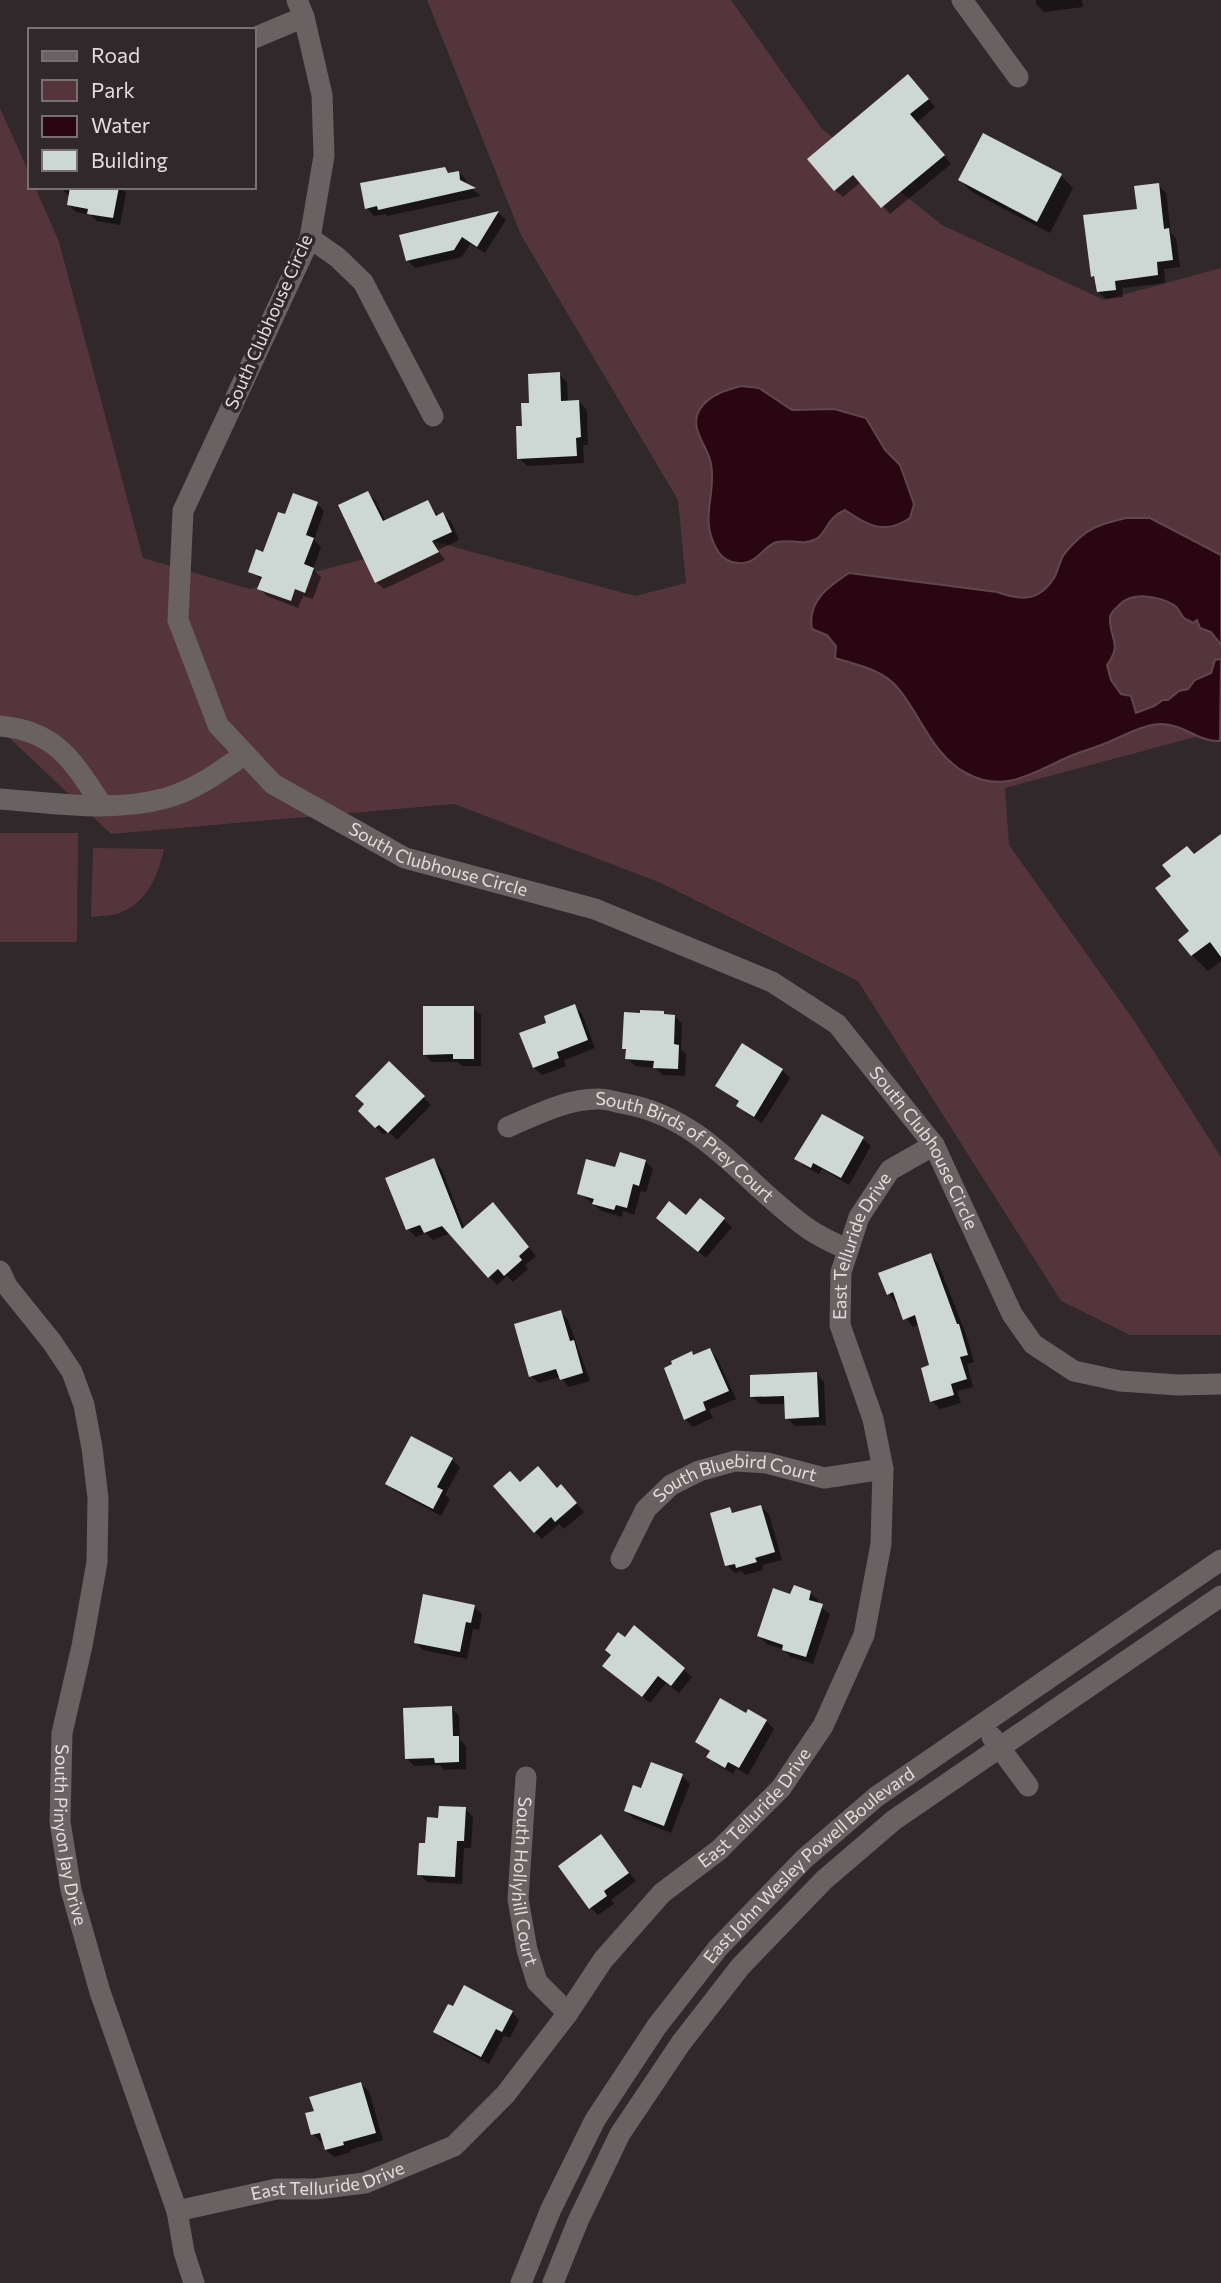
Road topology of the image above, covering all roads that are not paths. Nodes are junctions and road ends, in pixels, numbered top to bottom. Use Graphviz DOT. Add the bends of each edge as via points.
graph roads {
  1 [pos="962,0"];
  2 [pos="300,9"];
  3 [pos="256,37"];
  4 [pos="1018,77"];
  5 [pos="310,238"];
  6 [pos="433,416"];
  7 [pos="0,726"];
  8 [pos="245,754"];
  9 [pos="0,799"];
  10 [pos="102,805"];
  11 [pos="508,1127"];
  12 [pos="934,1145"];
  13 [pos="848,1250"];
  14 [pos="0,1271"];
  15 [pos="1221,1384"];
  16 [pos="883,1469"];
  17 [pos="621,1559"];
  18 [pos="1221,1560"];
  19 [pos="1221,1596"];
  20 [pos="983,1724"];
  21 [pos="1000,1748"];
  22 [pos="526,1777"];
  23 [pos="1028,1786"];
  24 [pos="568,2013"];
  25 [pos="177,2211"];
  26 [pos="194,2283"];
  27 [pos="521,2283"];
  28 [pos="552,2283"];
  1 -- 4 [label="street"];
  2 -- 3 [label="street, South Clubhouse Circle"];
  2 -- 5 [label="street, South Clubhouse Circle" via="322,94 324,156"];
  5 -- 6 [label="street" via="363,282"];
  5 -- 8 [label="street, South Clubhouse Circle" via="183,511 178,620 218,725"];
  7 -- 10 [label="street" via="28,732 57,746 70,757"];
  8 -- 10 [label="street" via="209,779 166,798"];
  8 -- 12 [label="street, South Clubhouse Circle" via="273,784 405,858 595,909 772,982 837,1024"];
  9 -- 10 [label="street"];
  11 -- 13 [label="street, South Birds of Prey Court" via="562,1105 600,1099 643,1108 691,1130 811,1231"];
  12 -- 13 [label="street, East Telluride Drive" via="890,1170 859,1217"];
  12 -- 15 [label="street, South Clubhouse Circle" via="1012,1314 1033,1344 1085,1374 1132,1382"];
  13 -- 16 [label="street, East Telluride Drive" via="841,1272 840,1325 873,1419"];
  14 -- 25 [label="street, South Pinyon Jay Drive" via="72,1373 84,1405 98,1498 97,1562 62,1733 60,1822 71,1890 100,1992"];
  16 -- 17 [label="street, South Bluebird Court" via="824,1478 767,1463 735,1461 699,1471 671,1485 646,1509"];
  16 -- 24 [label="street, East Telluride Drive" via="881,1544 864,1635 823,1726 781,1788 719,1850 662,1893 603,1959"];
  18 -- 20 [label="street, East John Wesley Powell Boulevard"];
  19 -- 21 [label="street, East John Wesley Powell Boulevard"];
  20 -- 21 [label="street"];
  20 -- 27 [label="street, East John Wesley Powell Boulevard" via="876,1797 804,1859 718,1948 657,2026 595,2120"];
  21 -- 23 [label="street"];
  21 -- 28 [label="street, East John Wesley Powell Boulevard" via="894,1820 824,1880 740,1967 681,2043 620,2134"];
  22 -- 24 [label="street, South Hollyhill Court" via="520,1912 537,1982"];
  24 -- 25 [label="street, East Telluride Drive" via="488,2115 447,2150 365,2182 277,2189"];
  25 -- 26 [label="street, South Pinyon Jay Drive"];
}
